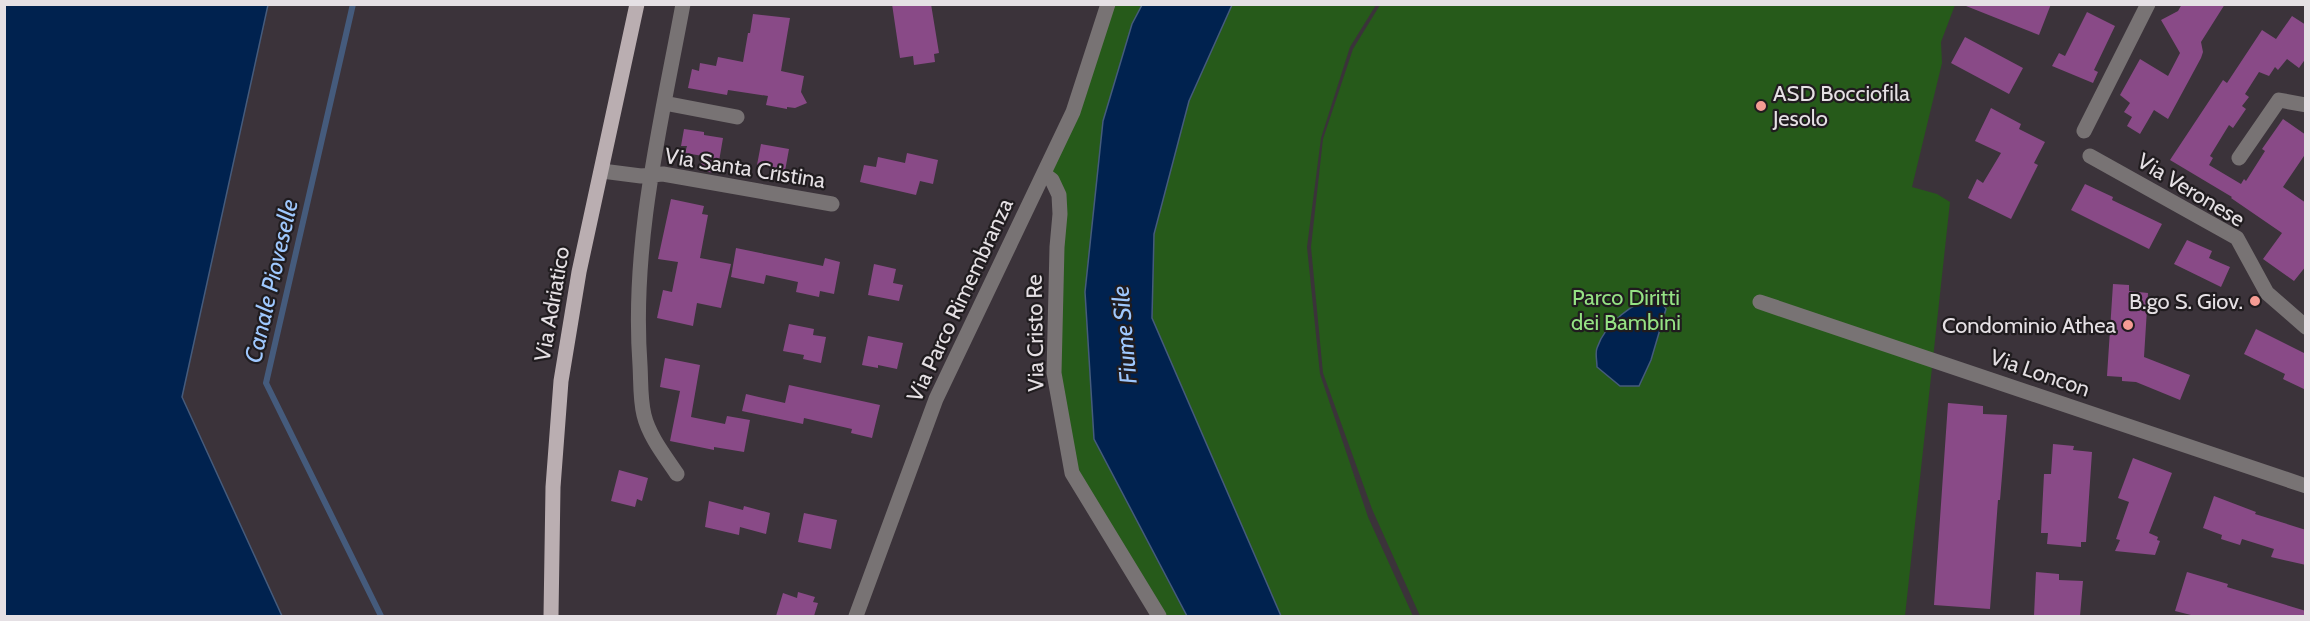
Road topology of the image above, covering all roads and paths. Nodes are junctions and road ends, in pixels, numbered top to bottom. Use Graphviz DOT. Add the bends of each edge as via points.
graph roads {
  1 [pos="637,4"];
  2 [pos="682,4"];
  3 [pos="1108,4"];
  4 [pos="2148,4"];
  5 [pos="664,103"];
  6 [pos="2306,105"];
  7 [pos="737,117"];
  8 [pos="2084,131"];
  9 [pos="2090,156"];
  10 [pos="2239,158"];
  11 [pos="602,171"];
  12 [pos="1044,174"];
  13 [pos="651,177"];
  14 [pos="832,204"];
  15 [pos="1760,302"];
  16 [pos="2306,327"];
  17 [pos="677,474"];
  18 [pos="2306,486"];
  19 [pos="551,616"];
  20 [pos="856,616"];
  21 [pos="1159,616"];
  1 -- 11 [label="main road, Via Adriatico"];
  2 -- 5 [label="street, Via Santa Cristina"];
  3 -- 12 [label="street, Via Parco Rimembranza" via="1073,112"];
  4 -- 8 [label="street"];
  5 -- 7 [label="street"];
  5 -- 13 [label="street, Via Santa Cristina"];
  6 -- 10 [label="street" via="2279,100"];
  9 -- 16 [label="street, Via Veronese" via="2237,238 2267,292"];
  11 -- 13 [label="street, Via Santa Cristina"];
  11 -- 19 [label="main road, Via Adriatico" via="579,272 561,381 553,498"];
  12 -- 20 [label="street, Via Parco Rimembranza" via="936,399"];
  12 -- 21 [label="street, Via Cristo Re" via="1052,180 1059,195 1054,373 1072,473"];
  13 -- 14 [label="street, Via Santa Cristina" via="663,174"];
  13 -- 17 [label="street, Via Santa Cristina" via="639,267 638,329 644,415"];
  15 -- 18 [label="street, Via Loncon"];
}
